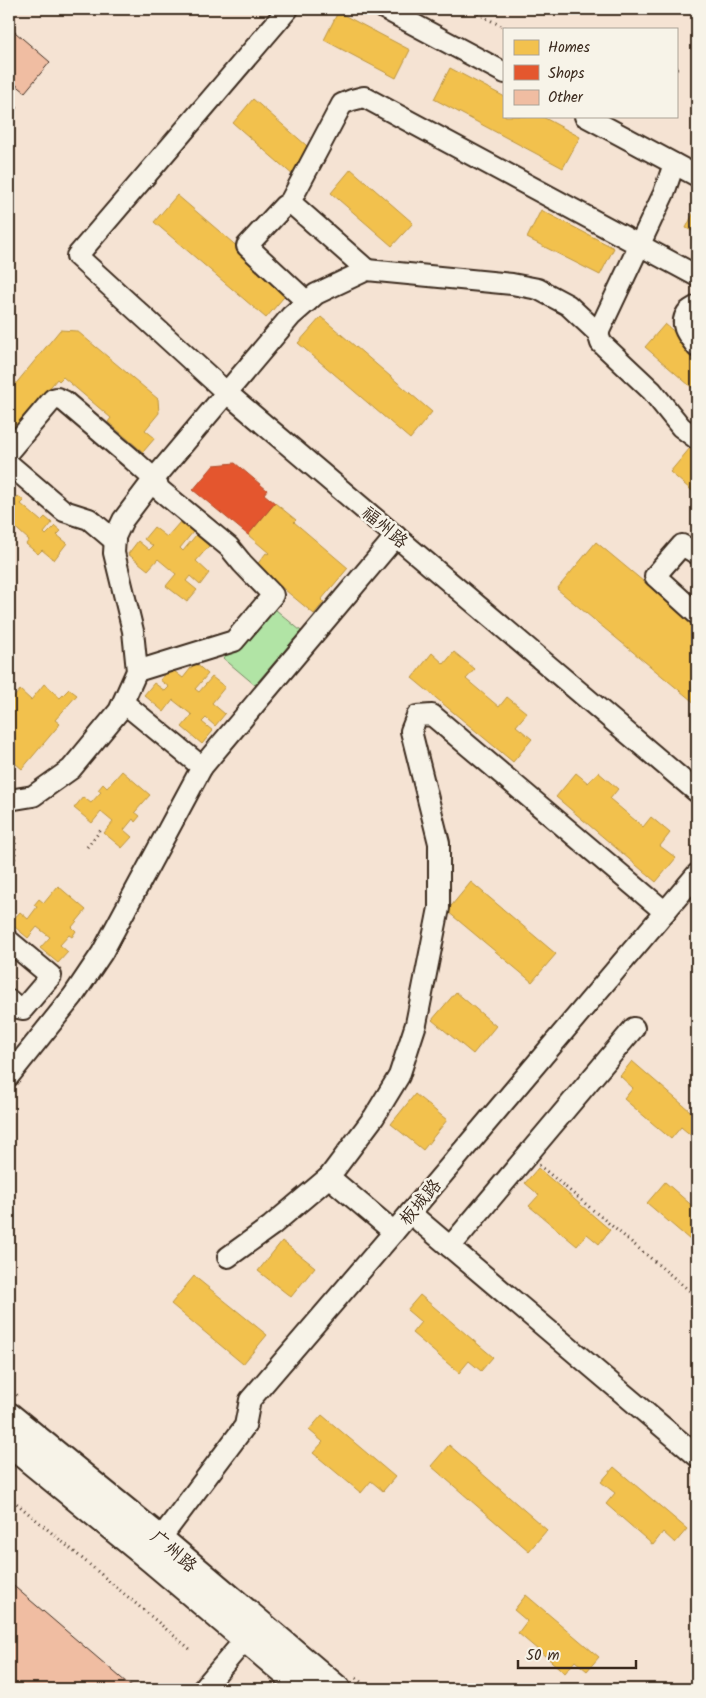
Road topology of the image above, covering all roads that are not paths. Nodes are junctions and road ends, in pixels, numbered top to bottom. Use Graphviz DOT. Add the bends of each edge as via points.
graph roads {
  1 [pos="288,9"];
  2 [pos="385,9"];
  3 [pos="503,72"];
  4 [pos="589,118"];
  5 [pos="674,164"];
  6 [pos="697,176"];
  7 [pos="290,202"];
  8 [pos="640,245"];
  9 [pos="367,270"];
  10 [pos="697,276"];
  11 [pos="308,302"];
  12 [pos="697,306"];
  13 [pos="598,332"];
  14 [pos="697,347"];
  15 [pos="227,393"];
  16 [pos="697,439"];
  17 [pos="9,451"];
  18 [pos="9,464"];
  19 [pos="154,479"];
  20 [pos="396,536"];
  21 [pos="115,541"];
  22 [pos="697,554"];
  23 [pos="697,614"];
  24 [pos="137,671"];
  25 [pos="124,703"];
  26 [pos="202,767"];
  27 [pos="697,792"];
  28 [pos="9,800"];
  29 [pos="697,874"];
  30 [pos="665,912"];
  31 [pos="9,941"];
  32 [pos="51,976"];
  33 [pos="73,996"];
  34 [pos="9,1000"];
  35 [pos="634,1028"];
  36 [pos="9,1076"];
  37 [pos="330,1177"];
  38 [pos="410,1213"];
  39 [pos="394,1232"];
  40 [pos="450,1247"];
  41 [pos="228,1257"];
  42 [pos="9,1416"];
  43 [pos="9,1443"];
  44 [pos="697,1456"];
  45 [pos="160,1539"];
  46 [pos="252,1631"];
  47 [pos="203,1689"];
  48 [pos="305,1689"];
  49 [pos="336,1689"];
  1 -- 15 [label="street, 福州路" via="77,256"];
  2 -- 3 [label="street"];
  4 -- 5 [label="street"];
  5 -- 6 [label="street"];
  5 -- 8 [label="street"];
  7 -- 8 [label="street" via="342,104 364,97"];
  7 -- 9 [label="street"];
  7 -- 11 [label="street" via="247,246"];
  8 -- 10 [label="street"];
  8 -- 13 [label="street"];
  9 -- 11 [label="street" via="316,294"];
  9 -- 13 [label="street" via="538,289 568,306"];
  11 -- 15 [label="street" via="291,316"];
  12 -- 14 [label="street" via="687,312 683,323 685,332"];
  13 -- 16 [label="street" via="601,343 652,391 681,427"];
  15 -- 19 [label="street"];
  15 -- 20 [label="street, 福州路"];
  17 -- 19 [label="street" via="57,398"];
  18 -- 21 [label="street" via="64,511 89,519"];
  19 -- 21 [label="street" via="123,520"];
  19 -- 24 [label="street" via="160,490 229,547 273,594 234,641"];
  20 -- 26 [label="street"];
  20 -- 27 [label="street, 福州路"];
  21 -- 24 [label="street" via="114,552 133,631"];
  22 -- 23 [label="street" via="682,544 655,576"];
  24 -- 25 [label="street"];
  25 -- 26 [label="street"];
  25 -- 28 [label="street" via="71,769 33,796"];
  26 -- 33 [label="street" via="102,953"];
  29 -- 30 [label="street, 板城路"];
  30 -- 37 [label="street" via="432,715 418,716 411,731 439,842 439,908 416,1024 399,1076"];
  30 -- 38 [label="street, 板城路"];
  31 -- 32 [label="street"];
  32 -- 33 [label="street"];
  32 -- 34 [label="street" via="23,1008"];
  33 -- 36 [label="street"];
  35 -- 40 [label="street"];
  37 -- 39 [label="street"];
  37 -- 41 [label="street"];
  38 -- 39 [label="street, 板城路"];
  38 -- 40 [label="street"];
  39 -- 45 [label="street, 板城路" via="250,1400 245,1426"];
  40 -- 44 [label="street"];
  42 -- 45 [label="main road, 广州路"];
  43 -- 46 [label="main road, 广州路"];
  45 -- 46 [label="main road, 广州路"];
  46 -- 47 [label="street"];
  46 -- 48 [label="main road, 广州路"];
  46 -- 49 [label="main road, 广州路"];
}
